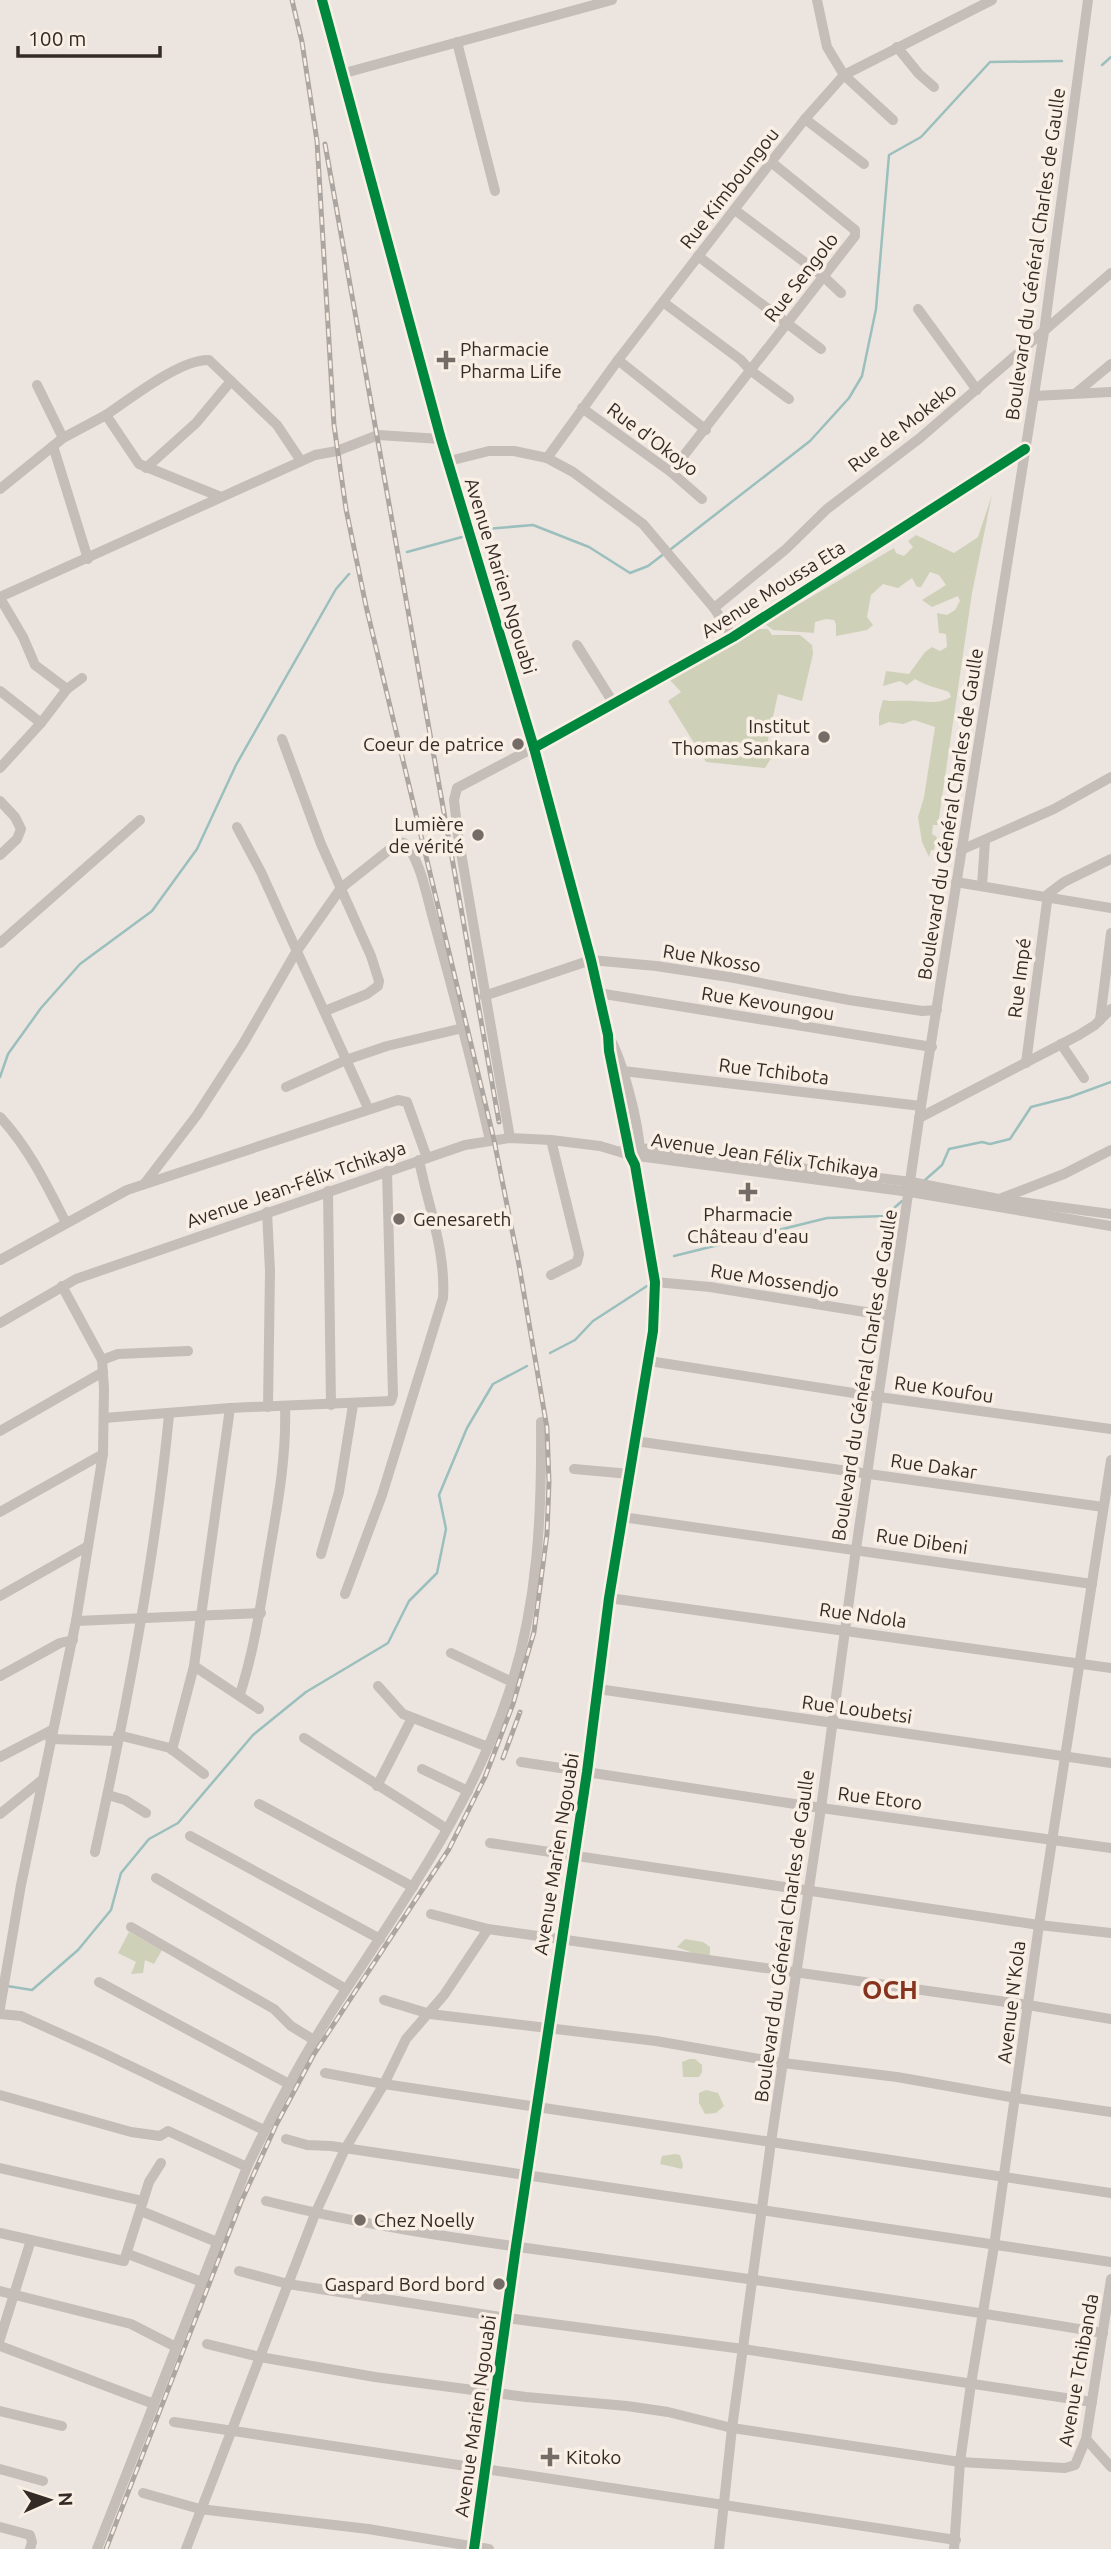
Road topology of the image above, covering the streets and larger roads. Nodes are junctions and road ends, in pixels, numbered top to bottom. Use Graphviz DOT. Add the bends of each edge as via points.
graph roads {
  1 [pos="321,0"];
  2 [pos="612,0"];
  3 [pos="817,0"];
  4 [pos="992,0"];
  5 [pos="1088,0"];
  6 [pos="571,5"];
  7 [pos="457,42"];
  8 [pos="897,47"];
  9 [pos="341,74"];
  10 [pos="844,75"];
  11 [pos="934,88"];
  12 [pos="805,119"];
  13 [pos="893,120"];
  14 [pos="771,162"];
  15 [pos="864,163"];
  16 [pos="495,191"];
  17 [pos="734,210"];
  18 [pos="698,256"];
  19 [pos="1111,273"];
  20 [pos="823,276"];
  21 [pos="841,293"];
  22 [pos="663,302"];
  23 [pos="918,309"];
  24 [pos="789,323"];
  25 [pos="1044,332"];
  26 [pos="821,349"];
  27 [pos="618,360"];
  28 [pos="1111,364"];
  29 [pos="750,370"];
  30 [pos="231,381"];
  31 [pos="37,385"];
  32 [pos="977,390"];
  33 [pos="1111,392"];
  34 [pos="1076,393"];
  35 [pos="1034,396"];
  36 [pos="789,399"];
  37 [pos="582,408"];
  38 [pos="106,415"];
  39 [pos="706,430"];
  40 [pos="63,438"];
  41 [pos="441,439"];
  42 [pos="53,446"];
  43 [pos="1025,449"];
  44 [pos="547,458"];
  45 [pos="301,461"];
  46 [pos="449,461"];
  47 [pos="146,468"];
  48 [pos="671,472"];
  49 [pos="0,489"];
  50 [pos="221,497"];
  51 [pos="702,499"];
  52 [pos="88,559"];
  53 [pos="0,598"];
  54 [pos="714,608"];
  55 [pos="733,636"];
  56 [pos="577,645"];
  57 [pos="82,678"];
  58 [pos="67,690"];
  59 [pos="0,691"];
  60 [pos="614,704"];
  61 [pos="41,723"];
  62 [pos="282,739"];
  63 [pos="534,748"];
  64 [pos="0,768"];
  65 [pos="1111,777"];
  66 [pos="0,801"];
  67 [pos="140,820"];
  68 [pos="237,827"];
  69 [pos="985,841"];
  70 [pos="961,850"];
  71 [pos="0,855"];
  72 [pos="1111,859"];
  73 [pos="956,882"];
  74 [pos="982,887"];
  75 [pos="341,888"];
  76 [pos="1047,897"];
  77 [pos="1111,908"];
  78 [pos="1111,933"];
  79 [pos="0,943"];
  80 [pos="296,952"];
  81 [pos="591,960"];
  82 [pos="598,993"];
  83 [pos="484,996"];
  84 [pos="1111,1009"];
  85 [pos="937,1010"];
  86 [pos="325,1012"];
  87 [pos="1100,1020"];
  88 [pos="463,1028"];
  89 [pos="608,1035"];
  90 [pos="1061,1044"];
  91 [pos="932,1047"];
  92 [pos="346,1060"];
  93 [pos="1026,1063"];
  94 [pos="623,1071"];
  95 [pos="1084,1078"];
  96 [pos="286,1087"];
  97 [pos="368,1108"];
  98 [pos="920,1112"];
  99 [pos="0,1117"];
  100 [pos="510,1138"];
  101 [pos="490,1140"];
  102 [pos="551,1140"];
  103 [pos="617,1150"];
  104 [pos="1111,1150"];
  105 [pos="635,1154"];
  106 [pos="423,1159"];
  107 [pos="387,1171"];
  108 [pos="145,1183"];
  109 [pos="911,1187"];
  110 [pos="328,1191"];
  111 [pos="999,1199"];
  112 [pos="267,1212"];
  113 [pos="1111,1214"];
  114 [pos="66,1223"];
  115 [pos="1111,1226"];
  116 [pos="0,1260"];
  117 [pos="551,1275"];
  118 [pos="654,1282"];
  119 [pos="62,1286"];
  120 [pos="890,1316"];
  121 [pos="0,1323"];
  122 [pos="188,1351"];
  123 [pos="102,1360"];
  124 [pos="649,1361"];
  125 [pos="103,1373"];
  126 [pos="879,1397"];
  127 [pos="331,1405"];
  128 [pos="353,1405"];
  129 [pos="285,1406"];
  130 [pos="268,1407"];
  131 [pos="230,1408"];
  132 [pos="169,1415"];
  133 [pos="104,1418"];
  134 [pos="541,1422"];
  135 [pos="1111,1429"];
  136 [pos="0,1431"];
  137 [pos="635,1441"];
  138 [pos="103,1454"];
  139 [pos="1111,1460"];
  140 [pos="574,1469"];
  141 [pos="630,1474"];
  142 [pos="868,1475"];
  143 [pos="1103,1507"];
  144 [pos="0,1512"];
  145 [pos="622,1517"];
  146 [pos="88,1546"];
  147 [pos="856,1549"];
  148 [pos="321,1554"];
  149 [pos="1093,1584"];
  150 [pos="345,1594"];
  151 [pos="0,1596"];
  152 [pos="609,1598"];
  153 [pos="261,1613"];
  154 [pos="201,1616"];
  155 [pos="140,1619"];
  156 [pos="76,1621"];
  157 [pos="846,1630"];
  158 [pos="73,1640"];
  159 [pos="451,1653"];
  160 [pos="1080,1663"];
  161 [pos="194,1666"];
  162 [pos="1111,1668"];
  163 [pos="0,1676"];
  164 [pos="512,1682"];
  165 [pos="378,1686"];
  166 [pos="598,1689"];
  167 [pos="240,1695"];
  168 [pos="259,1709"];
  169 [pos="412,1718"];
  170 [pos="833,1723"];
  171 [pos="51,1735"];
  172 [pos="117,1738"];
  173 [pos="304,1738"];
  174 [pos="488,1747"];
  175 [pos="172,1750"];
  176 [pos="1065,1754"];
  177 [pos="0,1757"];
  178 [pos="521,1762"];
  179 [pos="1111,1762"];
  180 [pos="422,1769"];
  181 [pos="586,1772"];
  182 [pos="204,1774"];
  183 [pos="42,1780"];
  184 [pos="377,1786"];
  185 [pos="468,1791"];
  186 [pos="108,1795"];
  187 [pos="259,1804"];
  188 [pos="821,1808"];
  189 [pos="146,1813"];
  190 [pos="0,1814"];
  191 [pos="447,1829"];
  192 [pos="190,1836"];
  193 [pos="1052,1841"];
  194 [pos="490,1843"];
  195 [pos="1111,1848"];
  196 [pos="95,1852"];
  197 [pos="575,1855"];
  198 [pos="156,1878"];
  199 [pos="413,1887"];
  200 [pos="809,1890"];
  201 [pos="431,1914"];
  202 [pos="1039,1924"];
  203 [pos="131,1927"];
  204 [pos="488,1929"];
  205 [pos="1111,1933"];
  206 [pos="380,1938"];
  207 [pos="561,1939"];
  208 [pos="795,1973"];
  209 [pos="99,1982"];
  210 [pos="346,1989"];
  211 [pos="384,2000"];
  212 [pos="1028,2004"];
  213 [pos="0,2008"];
  214 [pos="0,2014"];
  215 [pos="430,2014"];
  216 [pos="1111,2019"];
  217 [pos="548,2027"];
  218 [pos="314,2040"];
  219 [pos="783,2063"];
  220 [pos="325,2073"];
  221 [pos="289,2084"];
  222 [pos="384,2084"];
  223 [pos="0,2095"];
  224 [pos="1016,2098"];
  225 [pos="537,2106"];
  226 [pos="1111,2112"];
  227 [pos="264,2130"];
  228 [pos="286,2139"];
  229 [pos="771,2142"];
  230 [pos="345,2149"];
  231 [pos="162,2163"];
  232 [pos="247,2167"];
  233 [pos="0,2168"];
  234 [pos="526,2176"];
  235 [pos="1004,2176"];
  236 [pos="1111,2193"];
  237 [pos="266,2202"];
  238 [pos="142,2206"];
  239 [pos="762,2211"];
  240 [pos="316,2214"];
  241 [pos="0,2233"];
  242 [pos="31,2240"];
  243 [pos="218,2242"];
  244 [pos="516,2246"];
  245 [pos="994,2246"];
  246 [pos="128,2254"];
  247 [pos="1111,2262"];
  248 [pos="239,2271"];
  249 [pos="1111,2279"];
  250 [pos="753,2280"];
  251 [pos="202,2282"];
  252 [pos="288,2284"];
  253 [pos="0,2291"];
  254 [pos="15,2295"];
  255 [pos="984,2313"];
  256 [pos="507,2318"];
  257 [pos="1103,2333"];
  258 [pos="0,2339"];
  259 [pos="207,2344"];
  260 [pos="0,2346"];
  261 [pos="176,2347"];
  262 [pos="743,2349"];
  263 [pos="260,2357"];
  264 [pos="971,2384"];
  265 [pos="495,2393"];
  266 [pos="1092,2402"];
  267 [pos="154,2404"];
  268 [pos="0,2411"];
  269 [pos="174,2421"];
  270 [pos="62,2426"];
  271 [pos="732,2428"];
  272 [pos="230,2431"];
  273 [pos="1086,2439"];
  274 [pos="961,2462"];
  275 [pos="1111,2467"];
  276 [pos="485,2468"];
  277 [pos="0,2469"];
  278 [pos="43,2481"];
  279 [pos="143,2493"];
  280 [pos="724,2503"];
  281 [pos="200,2509"];
  282 [pos="0,2527"];
  283 [pos="955,2544"];
  284 [pos="474,2548"];
  285 [pos="30,2549"];
  286 [pos="97,2549"];
  287 [pos="186,2549"];
  288 [pos="489,2549"];
  289 [pos="719,2549"];
  1 -- 9 [label="street, Avenue Marien Ngouabi"];
  2 -- 6 [label="street"];
  3 -- 10 [label="street" via="827,47"];
  4 -- 8 [label="street, Rue Kimboungou"];
  5 -- 25 [label="street, Boulevard du Général Charles de Gaulle"];
  6 -- 7 [label="street"];
  7 -- 9 [label="street"];
  7 -- 16 [label="street"];
  8 -- 10 [label="street, Rue Kimboungou"];
  8 -- 11 [label="street"];
  9 -- 41 [label="street, Avenue Marien Ngouabi"];
  10 -- 12 [label="street, Rue Kimboungou"];
  10 -- 13 [label="street"];
  12 -- 14 [label="street, Rue Kimboungou"];
  12 -- 15 [label="street"];
  14 -- 17 [label="street, Rue Kimboungou"];
  14 -- 20 [label="street, Rue Sengolo" via="855,230"];
  17 -- 18 [label="street, Rue Kimboungou"];
  17 -- 20 [label="street"];
  18 -- 22 [label="street, Rue Kimboungou"];
  18 -- 24 [label="street"];
  19 -- 25 [label="street, Rue de Mokeko"];
  20 -- 21 [label="street"];
  20 -- 24 [label="street, Rue Sengolo"];
  22 -- 27 [label="street, Rue Kimboungou"];
  22 -- 29 [label="street"];
  23 -- 32 [label="street"];
  24 -- 26 [label="street"];
  24 -- 29 [label="street, Rue Sengolo"];
  25 -- 32 [label="street, Rue de Mokeko"];
  25 -- 35 [label="street, Boulevard du Général Charles de Gaulle"];
  27 -- 37 [label="street, Rue Kimboungou"];
  27 -- 39 [label="street"];
  28 -- 34 [label="street"];
  29 -- 36 [label="street"];
  29 -- 39 [label="street, Rue Sengolo"];
  30 -- 38 [label="street" via="214,362 198,360 156,381"];
  30 -- 45 [label="street" via="277,425"];
  30 -- 47 [label="street" via="196,423"];
  31 -- 40 [label="street"];
  32 -- 54 [label="street, Rue de Mokeko" via="827,509"];
  33 -- 34 [label="street"];
  34 -- 35 [label="street"];
  35 -- 43 [label="street, Boulevard du Général Charles de Gaulle"];
  37 -- 44 [label="street, Rue Kimboungou"];
  37 -- 48 [label="street, Rue d'Okoyo"];
  38 -- 40 [label="street"];
  38 -- 47 [label="street" via="133,458"];
  39 -- 48 [label="street, Rue Sengolo"];
  40 -- 42 [label="street"];
  41 -- 45 [label="street" via="378,435"];
  41 -- 46 [label="street, Avenue Marien Ngouabi"];
  42 -- 49 [label="street"];
  42 -- 52 [label="street"];
  43 -- 55 [label="street, Avenue Moussa Eta"];
  43 -- 70 [label="street, Boulevard du Général Charles de Gaulle"];
  44 -- 46 [label="street" via="489,451"];
  44 -- 54 [label="street" via="632,515"];
  45 -- 50 [label="street"];
  46 -- 63 [label="street, Avenue Marien Ngouabi"];
  47 -- 50 [label="street"];
  48 -- 51 [label="street, Rue d'Okoyo"];
  50 -- 52 [label="street"];
  52 -- 53 [label="street"];
  53 -- 58 [label="street" via="34,665"];
  54 -- 55 [label="street"];
  55 -- 60 [label="street, Avenue Moussa Eta"];
  56 -- 60 [label="street"];
  57 -- 58 [label="street"];
  58 -- 61 [label="street"];
  59 -- 61 [label="street"];
  60 -- 63 [label="street, Avenue Moussa Eta"];
  61 -- 64 [label="street"];
  62 -- 75 [label="street"];
  63 -- 81 [label="street, Avenue Marien Ngouabi"];
  63 -- 83 [label="street, Avenue Moussa Eta" via="459,785 455,792"];
  65 -- 69 [label="street"];
  66 -- 71 [label="street" via="21,829"];
  67 -- 79 [label="street"];
  68 -- 80 [label="street"];
  69 -- 70 [label="street"];
  69 -- 74 [label="street"];
  70 -- 73 [label="street, Boulevard du Général Charles de Gaulle"];
  72 -- 76 [label="street" via="1064,882"];
  73 -- 74 [label="street"];
  73 -- 85 [label="street, Boulevard du Général Charles de Gaulle"];
  74 -- 76 [label="street"];
  75 -- 80 [label="street"];
  75 -- 86 [label="street" via="379,984"];
  75 -- 88 [label="street" via="395,844 407,845 426,889"];
  76 -- 77 [label="street"];
  76 -- 93 [label="street, Rue Impé"];
  78 -- 87 [label="street"];
  80 -- 86 [label="street"];
  80 -- 108 [label="street" via="197,1115"];
  81 -- 82 [label="street, Avenue Marien Ngouabi"];
  81 -- 83 [label="street, Rue Nkosso"];
  81 -- 85 [label="street, Rue Nkosso"];
  82 -- 89 [label="street, Avenue Marien Ngouabi"];
  82 -- 91 [label="street, Rue Kevoungou"];
  83 -- 100 [label="street"];
  84 -- 87 [label="street"];
  85 -- 91 [label="street, Boulevard du Général Charles de Gaulle"];
  86 -- 92 [label="street"];
  87 -- 90 [label="street"];
  88 -- 92 [label="street"];
  88 -- 101 [label="street"];
  89 -- 94 [label="street, Avenue Marien Ngouabi"];
  89 -- 105 [label="street, Avenue Marien Ngouabi"];
  90 -- 93 [label="street"];
  90 -- 95 [label="street"];
  91 -- 98 [label="street, Boulevard du Général Charles de Gaulle"];
  92 -- 96 [label="street"];
  92 -- 97 [label="street"];
  93 -- 98 [label="street"];
  94 -- 98 [label="street, Rue Tchibota"];
  94 -- 105 [label="street, Avenue Marien Ngouabi"];
  97 -- 106 [label="street" via="405,1100"];
  97 -- 108 [label="street"];
  98 -- 109 [label="street, Boulevard du Général Charles de Gaulle"];
  99 -- 114 [label="street" via="42,1175"];
  100 -- 101 [label="street, Avenue Jean-Félix Tchikaya"];
  100 -- 102 [label="street, Avenue Jean-Félix Tchikaya"];
  101 -- 106 [label="street, Avenue Jean-Félix Tchikaya"];
  102 -- 103 [label="street, Avenue Jean-Félix Tchikaya"];
  102 -- 117 [label="street" via="579,1254 577,1262"];
  103 -- 105 [label="street, Avenue Jean Félix Tchikaya"];
  104 -- 111 [label="street"];
  105 -- 109 [label="street, Avenue Jean Félix Tchikaya"];
  105 -- 118 [label="street, Avenue Marien Ngouabi"];
  106 -- 107 [label="street, Avenue Jean-Félix Tchikaya"];
  106 -- 150 [label="street" via="439,1243 443,1298 382,1495"];
  107 -- 110 [label="street, Avenue Jean-Félix Tchikaya"];
  107 -- 128 [label="street" via="393,1399 390,1403"];
  108 -- 114 [label="street"];
  109 -- 111 [label="street, Avenue Jean Félix Tchikaya"];
  109 -- 115 [label="street, Avenue Jean Félix Tchikaya"];
  109 -- 120 [label="street, Boulevard du Général Charles de Gaulle"];
  110 -- 112 [label="street, Avenue Jean-Félix Tchikaya"];
  110 -- 127 [label="street"];
  111 -- 113 [label="street, Avenue Jean Félix Tchikaya"];
  112 -- 119 [label="street, Avenue Jean-Félix Tchikaya"];
  112 -- 130 [label="street"];
  114 -- 116 [label="street"];
  118 -- 120 [label="street, Rue Mossendjo"];
  118 -- 124 [label="street, Avenue Marien Ngouabi"];
  119 -- 121 [label="street, Avenue Jean-Félix Tchikaya"];
  119 -- 123 [label="street"];
  120 -- 126 [label="street, Boulevard du Général Charles de Gaulle"];
  122 -- 123 [label="street" via="118,1354"];
  123 -- 125 [label="street"];
  124 -- 126 [label="street, Rue Koufou"];
  124 -- 137 [label="street, Avenue Marien Ngouabi"];
  125 -- 133 [label="street"];
  125 -- 136 [label="street"];
  126 -- 135 [label="street, Rue Koufou"];
  126 -- 142 [label="street, Boulevard du Général Charles de Gaulle"];
  127 -- 128 [label="street"];
  127 -- 129 [label="street"];
  128 -- 148 [label="street" via="339,1492"];
  129 -- 130 [label="street"];
  129 -- 153 [label="street" via="283,1461"];
  130 -- 131 [label="street"];
  131 -- 132 [label="street"];
  131 -- 154 [label="street"];
  132 -- 133 [label="street"];
  132 -- 155 [label="street"];
  133 -- 138 [label="street"];
  134 -- 164 [label="street" via="536,1567"];
  137 -- 141 [label="street, Avenue Marien Ngouabi"];
  137 -- 142 [label="street, Rue Dakar"];
  138 -- 144 [label="street"];
  138 -- 146 [label="street"];
  139 -- 143 [label="street, Avenue N'Kola"];
  140 -- 141 [label="street"];
  141 -- 145 [label="street, Avenue Marien Ngouabi"];
  142 -- 143 [label="street, Rue Dakar"];
  142 -- 147 [label="street, Boulevard du Général Charles de Gaulle"];
  143 -- 149 [label="street, Avenue N'Kola"];
  145 -- 147 [label="street, Rue Dibeni"];
  145 -- 152 [label="street, Avenue Marien Ngouabi"];
  146 -- 151 [label="street"];
  146 -- 156 [label="street"];
  147 -- 149 [label="street, Rue Dibeni"];
  147 -- 157 [label="street, Boulevard du Général Charles de Gaulle"];
  149 -- 160 [label="street, Avenue N'Kola"];
  152 -- 157 [label="street, Rue Ndola"];
  152 -- 166 [label="street, Avenue Marien Ngouabi"];
  153 -- 154 [label="street"];
  153 -- 167 [label="street"];
  154 -- 155 [label="street"];
  154 -- 161 [label="street"];
  155 -- 156 [label="street"];
  155 -- 172 [label="street"];
  156 -- 158 [label="street"];
  157 -- 160 [label="street, Rue Ndola"];
  157 -- 170 [label="street, Boulevard du Général Charles de Gaulle"];
  158 -- 163 [label="street"];
  158 -- 171 [label="street"];
  159 -- 164 [label="street"];
  160 -- 162 [label="street, Rue Ndola"];
  160 -- 176 [label="street, Avenue N'Kola"];
  161 -- 167 [label="street"];
  161 -- 175 [label="street"];
  164 -- 174 [label="street"];
  165 -- 169 [label="street" via="395,1707"];
  166 -- 170 [label="street, Rue Loubetsi"];
  166 -- 181 [label="street, Avenue Marien Ngouabi"];
  167 -- 168 [label="street"];
  169 -- 174 [label="street"];
  169 -- 184 [label="street"];
  170 -- 176 [label="street, Rue Loubetsi"];
  170 -- 188 [label="street, Boulevard du Général Charles de Gaulle"];
  171 -- 172 [label="street"];
  171 -- 177 [label="street"];
  171 -- 183 [label="street"];
  172 -- 175 [label="street"];
  172 -- 186 [label="street"];
  173 -- 184 [label="street"];
  174 -- 185 [label="street"];
  175 -- 182 [label="street"];
  176 -- 179 [label="street, Rue Loubetsi"];
  176 -- 193 [label="street, Avenue N'Kola"];
  178 -- 181 [label="street, Rue Etoro"];
  180 -- 185 [label="street"];
  181 -- 188 [label="street, Rue Etoro"];
  181 -- 197 [label="street, Avenue Marien Ngouabi"];
  183 -- 190 [label="street"];
  183 -- 213 [label="street"];
  184 -- 191 [label="street"];
  185 -- 191 [label="street"];
  186 -- 189 [label="street"];
  186 -- 196 [label="street"];
  187 -- 199 [label="street"];
  188 -- 193 [label="street, Rue Etoro"];
  188 -- 200 [label="street, Boulevard du Général Charles de Gaulle"];
  191 -- 199 [label="street"];
  192 -- 206 [label="street"];
  193 -- 195 [label="street, Rue Etoro"];
  193 -- 202 [label="street, Avenue N'Kola"];
  194 -- 197 [label="street"];
  197 -- 200 [label="street"];
  197 -- 207 [label="street, Avenue Marien Ngouabi"];
  198 -- 210 [label="street"];
  199 -- 206 [label="street"];
  200 -- 202 [label="street"];
  200 -- 208 [label="street, Boulevard du Général Charles de Gaulle"];
  201 -- 204 [label="street"];
  202 -- 205 [label="street"];
  202 -- 212 [label="street, Avenue N'Kola"];
  203 -- 218 [label="street" via="274,2009"];
  204 -- 207 [label="street"];
  204 -- 215 [label="street"];
  206 -- 210 [label="street"];
  207 -- 208 [label="street"];
  207 -- 217 [label="street, Avenue Marien Ngouabi"];
  208 -- 212 [label="street"];
  208 -- 219 [label="street, Boulevard du Général Charles de Gaulle"];
  209 -- 221 [label="street"];
  210 -- 218 [label="street"];
  211 -- 215 [label="street"];
  212 -- 216 [label="street"];
  212 -- 224 [label="street, Avenue N'Kola"];
  214 -- 227 [label="street" via="21,2016 99,2050"];
  215 -- 217 [label="street"];
  215 -- 222 [label="street" via="406,2039"];
  217 -- 219 [label="street"];
  217 -- 225 [label="street, Avenue Marien Ngouabi"];
  218 -- 221 [label="street"];
  219 -- 224 [label="street"];
  219 -- 229 [label="street, Boulevard du Général Charles de Gaulle"];
  220 -- 222 [label="street"];
  221 -- 227 [label="street"];
  222 -- 225 [label="street"];
  222 -- 230 [label="street"];
  223 -- 232 [label="street" via="141,2134 160,2136 169,2131"];
  224 -- 226 [label="street"];
  224 -- 235 [label="street, Avenue N'Kola"];
  225 -- 229 [label="street"];
  225 -- 234 [label="street, Avenue Marien Ngouabi"];
  227 -- 232 [label="street"];
  228 -- 230 [label="street"];
  229 -- 235 [label="street"];
  229 -- 239 [label="street, Boulevard du Général Charles de Gaulle"];
  230 -- 234 [label="street"];
  230 -- 240 [label="street"];
  231 -- 238 [label="street" via="152,2175"];
  232 -- 243 [label="street"];
  233 -- 238 [label="street"];
  234 -- 239 [label="street"];
  234 -- 244 [label="street, Avenue Marien Ngouabi"];
  235 -- 236 [label="street"];
  235 -- 245 [label="street, Avenue N'Kola"];
  237 -- 240 [label="street"];
  238 -- 243 [label="street"];
  238 -- 246 [label="street"];
  239 -- 245 [label="street"];
  239 -- 250 [label="street, Boulevard du Général Charles de Gaulle"];
  240 -- 244 [label="street"];
  240 -- 252 [label="street"];
  241 -- 242 [label="street"];
  242 -- 246 [label="street" via="121,2262"];
  242 -- 254 [label="street"];
  243 -- 251 [label="street"];
  244 -- 250 [label="street"];
  244 -- 256 [label="street, Avenue Marien Ngouabi"];
  245 -- 247 [label="street"];
  245 -- 255 [label="street, Avenue N'Kola"];
  246 -- 251 [label="street"];
  248 -- 252 [label="street"];
  249 -- 257 [label="street, Avenue Tchibanda"];
  250 -- 255 [label="street"];
  250 -- 262 [label="street, Boulevard du Général Charles de Gaulle"];
  251 -- 261 [label="street"];
  252 -- 256 [label="street"];
  252 -- 263 [label="street"];
  253 -- 254 [label="street"];
  254 -- 258 [label="street"];
  254 -- 261 [label="street" via="131,2324"];
  255 -- 257 [label="street"];
  255 -- 264 [label="street, Avenue N'Kola"];
  256 -- 262 [label="street"];
  256 -- 265 [label="street, Avenue Marien Ngouabi"];
  257 -- 266 [label="street, Avenue Tchibanda"];
  259 -- 263 [label="street"];
  260 -- 267 [label="street"];
  261 -- 267 [label="street"];
  262 -- 264 [label="street"];
  262 -- 271 [label="street, Boulevard du Général Charles de Gaulle"];
  263 -- 265 [label="street"];
  263 -- 272 [label="street"];
  264 -- 266 [label="street"];
  264 -- 274 [label="street, Avenue N'Kola"];
  265 -- 271 [label="street" via="668,2412"];
  265 -- 276 [label="street, Avenue Marien Ngouabi"];
  266 -- 273 [label="street, Avenue Tchibanda"];
  267 -- 286 [label="street"];
  268 -- 270 [label="street"];
  269 -- 272 [label="street"];
  271 -- 274 [label="street"];
  271 -- 280 [label="street, Boulevard du Général Charles de Gaulle"];
  272 -- 276 [label="street"];
  272 -- 281 [label="street"];
  273 -- 274 [label="street, Avenue Tchibanda" via="1075,2465 1065,2468"];
  273 -- 275 [label="street"];
  274 -- 283 [label="street, Avenue N'Kola"];
  276 -- 280 [label="street"];
  276 -- 284 [label="street, Avenue Marien Ngouabi"];
  277 -- 278 [label="street"];
  279 -- 281 [label="street"];
  280 -- 283 [label="street"];
  280 -- 289 [label="street, Boulevard du Général Charles de Gaulle"];
  281 -- 284 [label="street" via="369,2529"];
  281 -- 287 [label="street"];
  282 -- 285 [label="street" via="30,2535"];
  284 -- 288 [label="street"];
}
